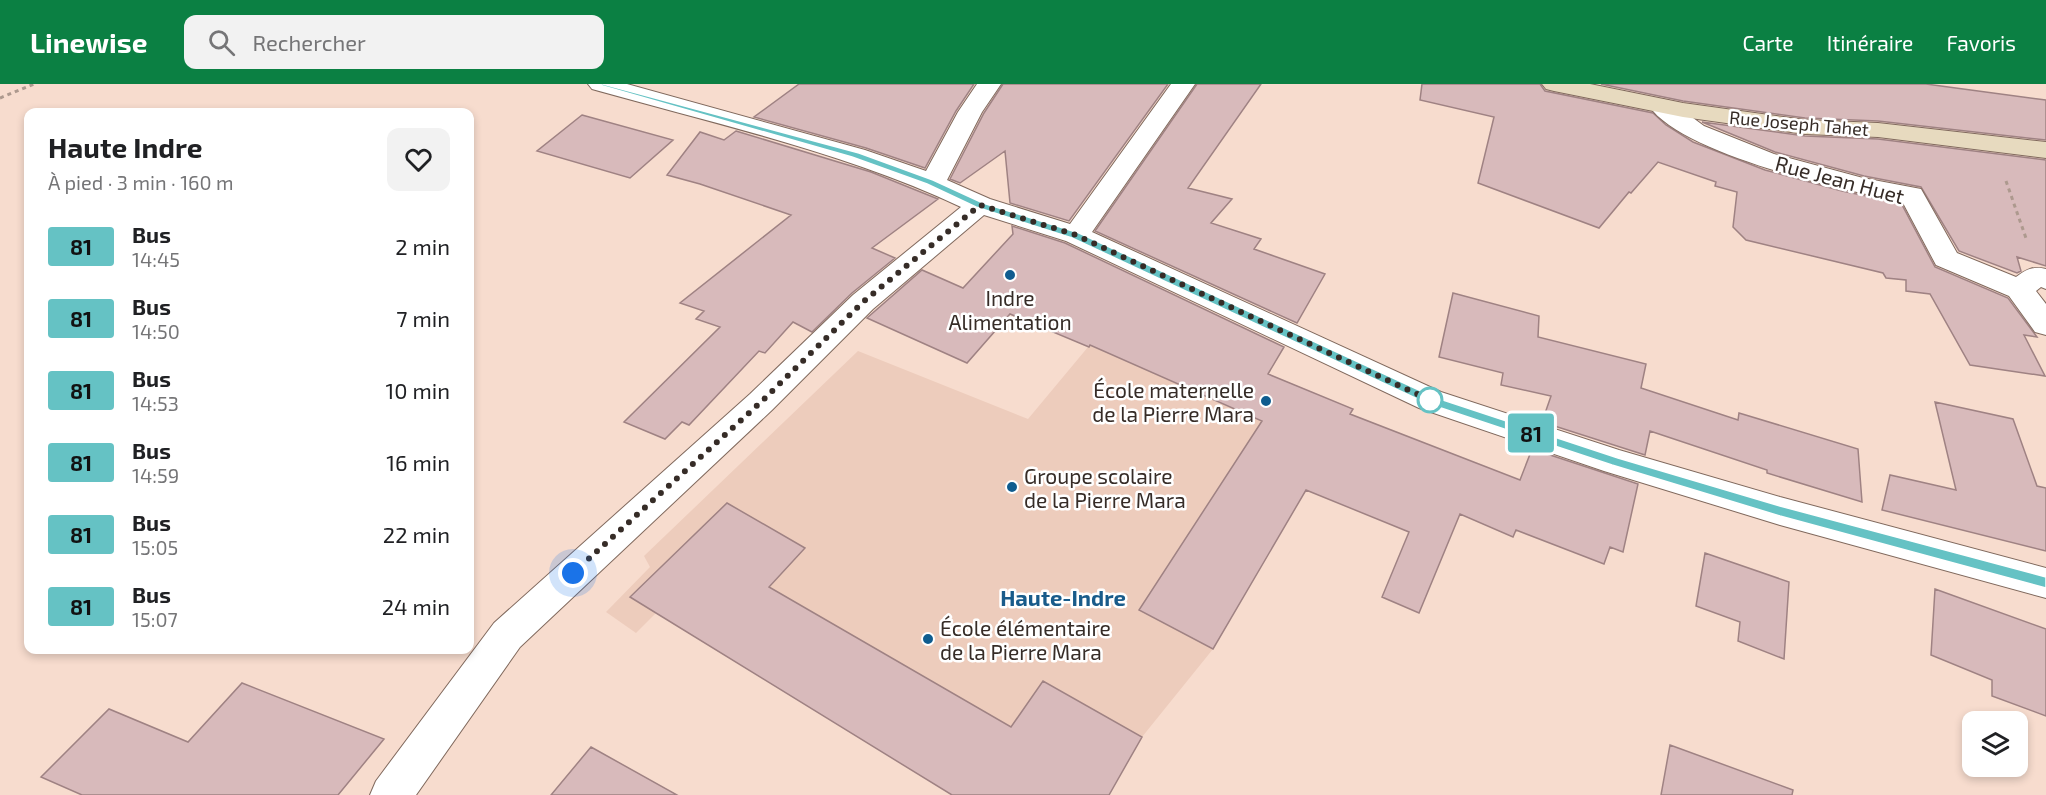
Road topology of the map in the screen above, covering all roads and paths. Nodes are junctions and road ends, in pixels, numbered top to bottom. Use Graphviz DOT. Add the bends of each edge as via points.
graph roads {
  1 [pos="34,84"];
  2 [pos="600,84"];
  3 [pos="989,84"];
  4 [pos="1183,84"];
  5 [pos="1554,84"];
  6 [pos="0,98"];
  7 [pos="1661,106"];
  8 [pos="2046,150"];
  9 [pos="930,182"];
  10 [pos="980,205"];
  11 [pos="1076,235"];
  12 [pos="2034,282"];
  13 [pos="2046,325"];
  14 [pos="2046,583"];
  15 [pos="391,795"];
  1 -- 6 [label="path"];
  2 -- 9 [label="street" via="856,155"];
  3 -- 9 [label="street" via="940,172"];
  4 -- 11 [label="street"];
  5 -- 7 [label="street, Rue Joseph Tahet"];
  7 -- 8 [label="street, Rue Joseph Tahet" via="1805,127 1878,130"];
  7 -- 12 [label="street, Rue Jean Huet" via="1695,131 1765,159 1841,181 1912,195 1946,259"];
  9 -- 10 [label="street"];
  10 -- 11 [label="street"];
  10 -- 15 [label="street" via="863,302 761,402 507,634"];
  11 -- 14 [label="street" via="1430,400 1780,511"];
  12 -- 13 [label="street, Rue Jean Huet"];
}
